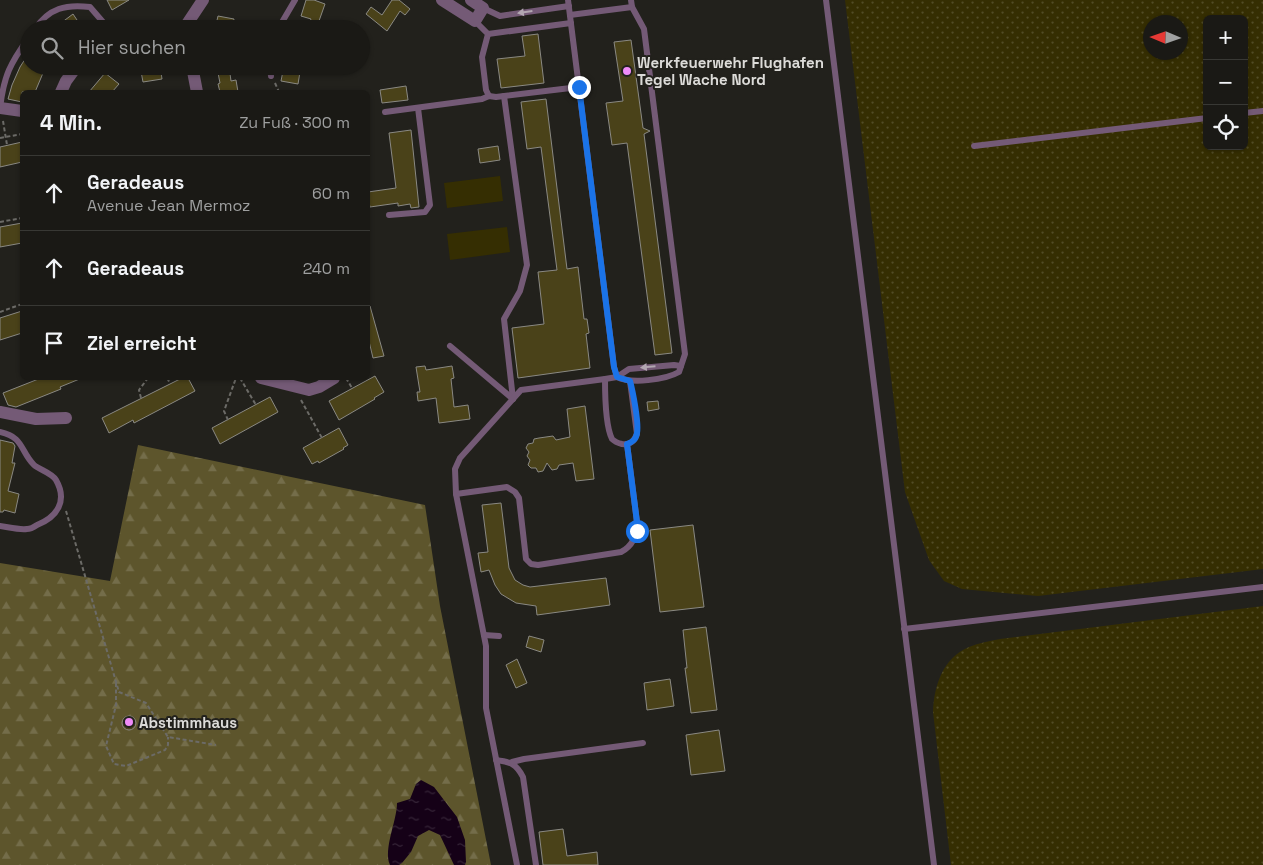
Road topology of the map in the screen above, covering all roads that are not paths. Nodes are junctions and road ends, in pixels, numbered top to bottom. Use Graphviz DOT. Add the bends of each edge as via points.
graph roads {
  1 [pos="203,0"];
  2 [pos="295,0"];
  3 [pos="442,0"];
  4 [pos="471,0"];
  5 [pos="826,0"];
  6 [pos="569,3"];
  7 [pos="632,4"];
  8 [pos="483,8"];
  9 [pos="570,15"];
  10 [pos="44,20"];
  11 [pos="101,20"];
  12 [pos="188,20"];
  13 [pos="283,20"];
  14 [pos="475,21"];
  15 [pos="571,23"];
  16 [pos="488,34"];
  17 [pos="20,50"];
  18 [pos="70,75"];
  19 [pos="194,75"];
  20 [pos="2,80"];
  21 [pos="579,87"];
  22 [pos="62,90"];
  23 [pos="197,90"];
  24 [pos="489,96"];
  25 [pos="504,96"];
  26 [pos="2,108"];
  27 [pos="418,108"];
  28 [pos="20,111"];
  29 [pos="1263,111"];
  30 [pos="385,112"];
  31 [pos="1248,113"];
  32 [pos="1203,118"];
  33 [pos="974,146"];
  34 [pos="389,215"];
  35 [pos="450,346"];
  36 [pos="681,366"];
  37 [pos="617,377"];
  38 [pos="605,379"];
  39 [pos="268,380"];
  40 [pos="331,380"];
  41 [pos="630,381"];
  42 [pos="513,399"];
  43 [pos="0,412"];
  44 [pos="66,418"];
  45 [pos="0,432"];
  46 [pos="627,444"];
  47 [pos="456,494"];
  48 [pos="0,526"];
  49 [pos="1263,587"];
  50 [pos="904,629"];
  51 [pos="484,635"];
  52 [pos="499,636"];
  53 [pos="643,743"];
  54 [pos="496,760"];
  55 [pos="512,762"];
  56 [pos="517,865"];
  57 [pos="536,865"];
  58 [pos="934,865"];
  1 -- 12 [label="street"];
  2 -- 13 [label="lane"];
  3 -- 14 [label="street"];
  4 -- 8 [label="street"];
  5 -- 50 [label="lane"];
  6 -- 8 [label="lane, one-way" via="500,16"];
  6 -- 9 [label="lane"];
  7 -- 9 [label="lane"];
  7 -- 36 [label="lane" via="644,29 685,354"];
  8 -- 14 [label="street"];
  9 -- 15 [label="lane"];
  10 -- 11 [label="lane" via="54,10 72,5 90,7"];
  14 -- 16 [label="lane"];
  15 -- 16 [label="lane"];
  15 -- 21 [label="lane"];
  16 -- 24 [label="lane" via="482,56"];
  17 -- 20 [label="lane"];
  18 -- 22 [label="street"];
  19 -- 23 [label="street"];
  20 -- 26 [label="lane"];
  21 -- 25 [label="lane"];
  21 -- 37 [label="lane"];
  24 -- 25 [label="lane"];
  24 -- 27 [label="lane"];
  25 -- 42 [label="lane" via="527,265 520,291 504,320"];
  26 -- 28 [label="street"];
  27 -- 30 [label="lane"];
  27 -- 34 [label="lane" via="430,205 425,212"];
  29 -- 31 [label="lane"];
  32 -- 33 [label="lane"];
  35 -- 42 [label="lane"];
  36 -- 37 [label="lane, one-way" via="629,369"];
  36 -- 41 [label="lane" via="679,372 672,376"];
  37 -- 38 [label="lane"];
  37 -- 41 [label="lane"];
  38 -- 42 [label="lane" via="521,390"];
  38 -- 46 [label="lane" via="613,440"];
  39 -- 40 [label="street" via="309,390"];
  41 -- 46 [label="lane" via="637,434 633,442"];
  42 -- 47 [label="lane" via="460,458 455,470"];
  43 -- 44 [label="street" via="36,419"];
  45 -- 48 [label="lane" via="19,440 34,464 55,478 61,494 56,514 45,522 28,529"];
  46 -- 47 [label="lane" via="637,531 633,542 621,552 531,564 526,559 519,498 515,492 507,487"];
  47 -- 51 [label="lane"];
  49 -- 50 [label="lane"];
  50 -- 58 [label="lane"];
  51 -- 52 [label="lane"];
  51 -- 54 [label="lane" via="486,708"];
  53 -- 55 [label="lane"];
  54 -- 55 [label="lane"];
  54 -- 56 [label="lane"];
  55 -- 57 [label="lane" via="523,777"];
}
